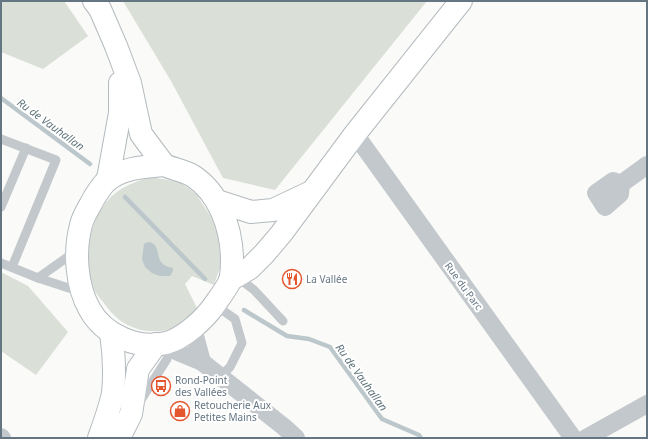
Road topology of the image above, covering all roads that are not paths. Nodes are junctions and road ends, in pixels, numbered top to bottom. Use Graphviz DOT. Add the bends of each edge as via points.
graph roads {
  1 [pos="94,1"];
  2 [pos="461,1"];
  3 [pos="116,46"];
  4 [pos="355,134"];
  5 [pos="1,139"];
  6 [pos="26,148"];
  7 [pos="647,165"];
  8 [pos="164,166"];
  9 [pos="108,179"];
  10 [pos="621,184"];
  11 [pos="312,192"];
  12 [pos="217,201"];
  13 [pos="1,208"];
  14 [pos="77,250"];
  15 [pos="1,263"];
  16 [pos="12,267"];
  17 [pos="38,278"];
  18 [pos="233,278"];
  19 [pos="82,292"];
  20 [pos="215,305"];
  21 [pos="283,321"];
  22 [pos="193,328"];
  23 [pos="111,333"];
  24 [pos="161,344"];
  25 [pos="202,362"];
  26 [pos="221,376"];
  27 [pos="647,404"];
  28 [pos="99,438"];
  29 [pos="119,438"];
  30 [pos="296,438"];
  31 [pos="573,438"];
  32 [pos="586,438"];
  1 -- 3 [label="main road"];
  2 -- 4 [label="main road"];
  3 -- 8 [label="main road" via="130,83 141,134"];
  3 -- 9 [label="main road" via="121,89 120,113"];
  4 -- 11 [label="main road"];
  4 -- 31 [label="street, Rue du Parc"];
  5 -- 6 [label="lane"];
  6 -- 13 [label="lane"];
  6 -- 16 [label="lane" via="56,160"];
  7 -- 10 [label="street"];
  8 -- 9 [label="main road" via="135,167"];
  8 -- 12 [label="main road" via="192,175"];
  9 -- 14 [label="main road" via="94,198 81,224"];
  11 -- 12 [label="main road" via="272,210 251,212"];
  11 -- 18 [label="main road" via="264,254 250,268"];
  12 -- 18 [label="main road" via="231,245"];
  14 -- 17 [label="lane"];
  14 -- 19 [label="main road"];
  15 -- 16 [label="lane"];
  16 -- 17 [label="lane"];
  17 -- 19 [label="lane"];
  18 -- 20 [label="main road"];
  18 -- 21 [label="lane" via="254,290"];
  19 -- 23 [label="main road" via="89,309"];
  20 -- 22 [label="main road"];
  20 -- 26 [label="lane" via="235,319 242,342 230,366"];
  22 -- 24 [label="main road" via="182,336"];
  22 -- 25 [label="street"];
  23 -- 24 [label="main road" via="126,340"];
  23 -- 28 [label="main road" via="115,360 112,394"];
  24 -- 25 [label="street"];
  24 -- 29 [label="main road" via="138,368 131,414"];
  25 -- 26 [label="street"];
  26 -- 30 [label="street"];
  27 -- 32 [label="street"];
}
